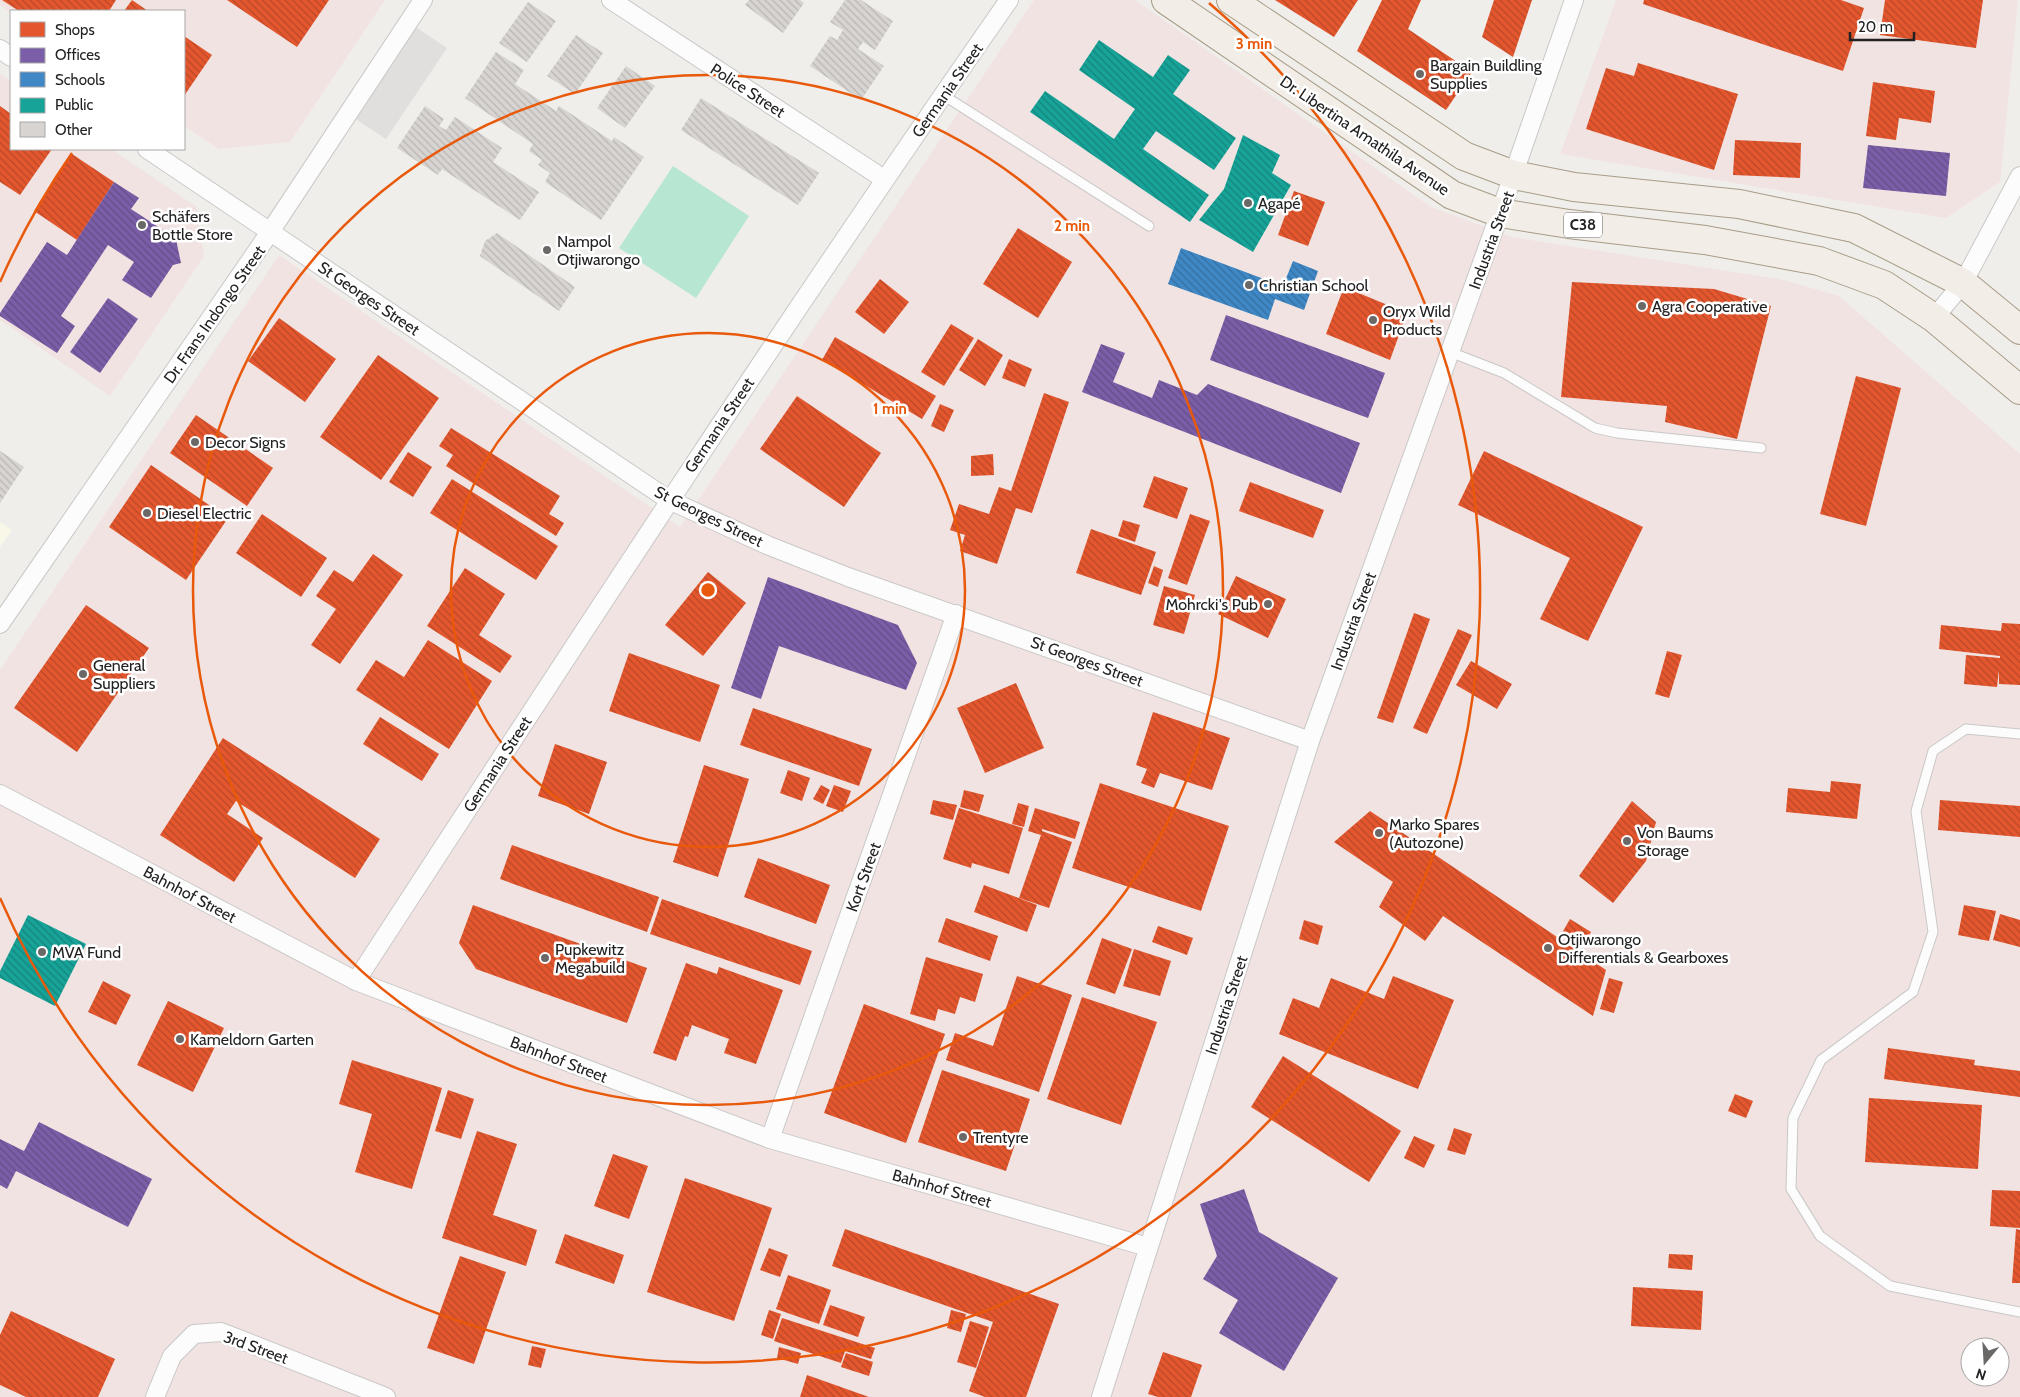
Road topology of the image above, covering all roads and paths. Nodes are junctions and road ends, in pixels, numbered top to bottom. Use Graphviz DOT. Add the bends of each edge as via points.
graph roads {
  1 [pos="423,0"];
  2 [pos="612,0"];
  3 [pos="1009,0"];
  4 [pos="1166,0"];
  5 [pos="1231,0"];
  6 [pos="1574,0"];
  7 [pos="943,95"];
  8 [pos="148,150"];
  9 [pos="1514,175"];
  10 [pos="2020,176"];
  11 [pos="884,179"];
  12 [pos="1500,213"];
  13 [pos="1149,226"];
  14 [pos="270,232"];
  15 [pos="1963,283"];
  16 [pos="1934,318"];
  17 [pos="2020,330"];
  18 [pos="1450,352"];
  19 [pos="2020,390"];
  20 [pos="1761,448"];
  21 [pos="669,500"];
  22 [pos="956,614"];
  23 [pos="0,624"];
  24 [pos="2020,734"];
  25 [pos="1310,741"];
  26 [pos="0,794"];
  27 [pos="356,981"];
  28 [pos="770,1139"];
  29 [pos="1148,1247"];
  30 [pos="2020,1312"];
  31 [pos="155,1397"];
  32 [pos="386,1397"];
  33 [pos="1101,1397"];
  1 -- 14 [label="street, Dr. Frans Indongo Street"];
  2 -- 11 [label="street, Police Street"];
  3 -- 7 [label="street, Germania Street"];
  4 -- 12 [label="main road, Dr. Libertina Amathila Avenue / C38" via="1452,195"];
  5 -- 9 [label="main road, C38" via="1464,156"];
  6 -- 9 [label="street, Industria Street"];
  7 -- 11 [label="street, Germania Street"];
  7 -- 13 [label="lane"];
  8 -- 14 [label="street, St Georges Street"];
  9 -- 12 [label="street, Industria Street"];
  9 -- 15 [label="main road, C38" via="1574,187 1738,204 1854,228"];
  10 -- 15 [label="street"];
  11 -- 21 [label="street, Germania Street"];
  12 -- 16 [label="main road, Dr. Libertina Amathila Avenue / C38" via="1705,240 1819,261 1884,285"];
  12 -- 18 [label="street, Industria Street"];
  14 -- 21 [label="street, St Georges Street"];
  14 -- 23 [label="street, Dr. Frans Indongo Street"];
  15 -- 16 [label="street"];
  15 -- 17 [label="main road, C38"];
  16 -- 19 [label="main road, Dr. Libertina Amathila Avenue / C38"];
  18 -- 20 [label="lane" via="1504,373 1595,428"];
  18 -- 25 [label="street, Industria Street"];
  21 -- 22 [label="street, St Georges Street" via="766,545"];
  21 -- 27 [label="street, Germania Street"];
  22 -- 25 [label="street, St Georges Street"];
  22 -- 28 [label="street, Kort Street"];
  24 -- 30 [label="lane" via="1966,729 1933,751 1916,811 1933,932 1922,966 1913,992 1821,1060 1793,1118 1791,1189 1820,1236 1890,1286"];
  25 -- 29 [label="street, Industria Street"];
  26 -- 27 [label="street, Bahnhof Street"];
  27 -- 28 [label="street, Bahnhof Street"];
  28 -- 29 [label="street, Bahnhof Street"];
  29 -- 33 [label="street, Industria Street"];
  31 -- 32 [label="street, 3rd Street" via="172,1356 194,1334 222,1332"];
}
